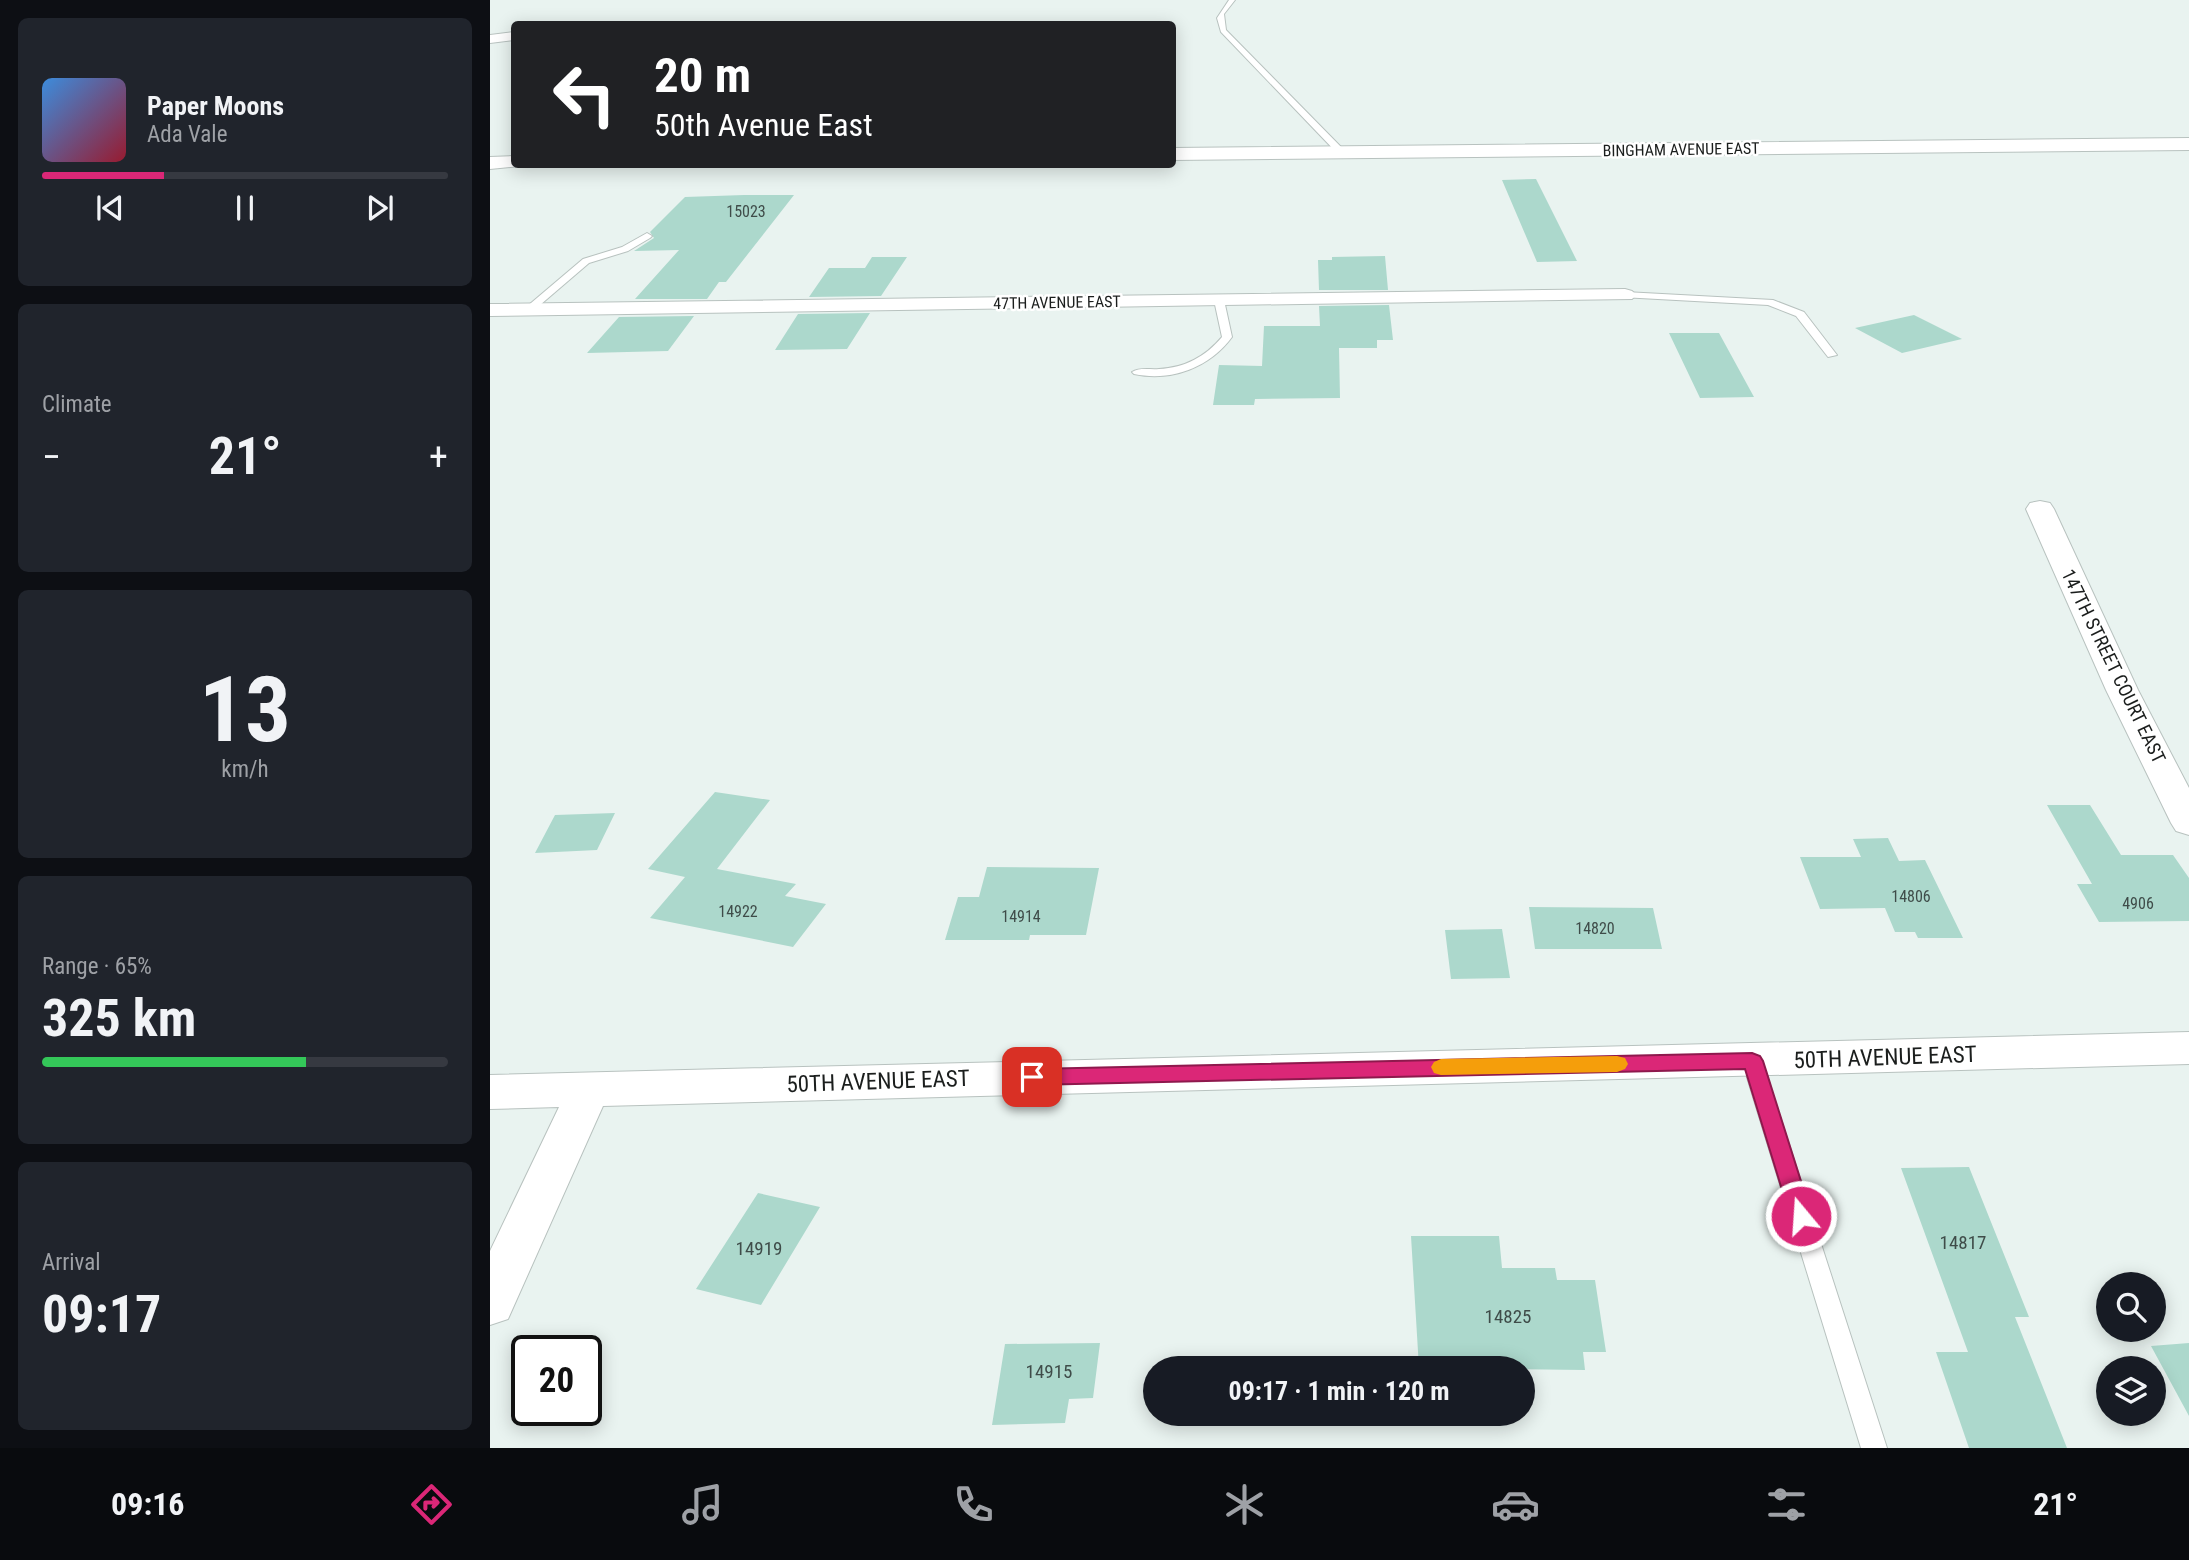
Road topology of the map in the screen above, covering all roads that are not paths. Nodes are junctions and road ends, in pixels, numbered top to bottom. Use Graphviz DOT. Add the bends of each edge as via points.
graph roads {
  1 [pos="1232,0"];
  2 [pos="511,36"];
  3 [pos="490,38"];
  4 [pos="2189,144"];
  5 [pos="1342,153"];
  6 [pos="1176,155"];
  7 [pos="511,162"];
  8 [pos="490,163"];
  9 [pos="647,236"];
  10 [pos="1625,295"];
  11 [pos="1219,300"];
  12 [pos="529,309"];
  13 [pos="490,310"];
  14 [pos="1832,355"];
  15 [pos="1138,372"];
  16 [pos="2040,509"];
  17 [pos="2189,823"];
  18 [pos="2189,1048"];
  19 [pos="1752,1061"];
  20 [pos="589,1090"];
  21 [pos="490,1092"];
  22 [pos="490,1303"];
  23 [pos="1874,1448"];
  1 -- 5 [label="lane" via="1219,17 1223,31"];
  2 -- 3 [label="street"];
  4 -- 5 [label="street, BINGHAM AVENUE EAST"];
  5 -- 6 [label="street, BINGHAM AVENUE EAST"];
  7 -- 8 [label="street"];
  9 -- 12 [label="lane" via="625,249 586,261"];
  10 -- 11 [label="street, 47TH AVENUE EAST"];
  10 -- 14 [label="lane" via="1769,302 1800,314"];
  11 -- 12 [label="street, 47TH AVENUE EAST"];
  11 -- 15 [label="lane" via="1227,338 1217,352 1161,374"];
  12 -- 13 [label="street, 47TH AVENUE EAST"];
  16 -- 17 [label="street, 147TH STREET COURT EAST" via="2122,690"];
  18 -- 19 [label="street, 50TH AVENUE EAST"];
  19 -- 20 [label="street, 50TH AVENUE EAST"];
  19 -- 23 [label="lane"];
  20 -- 21 [label="street, 50TH AVENUE EAST"];
  20 -- 22 [label="street"];
}
